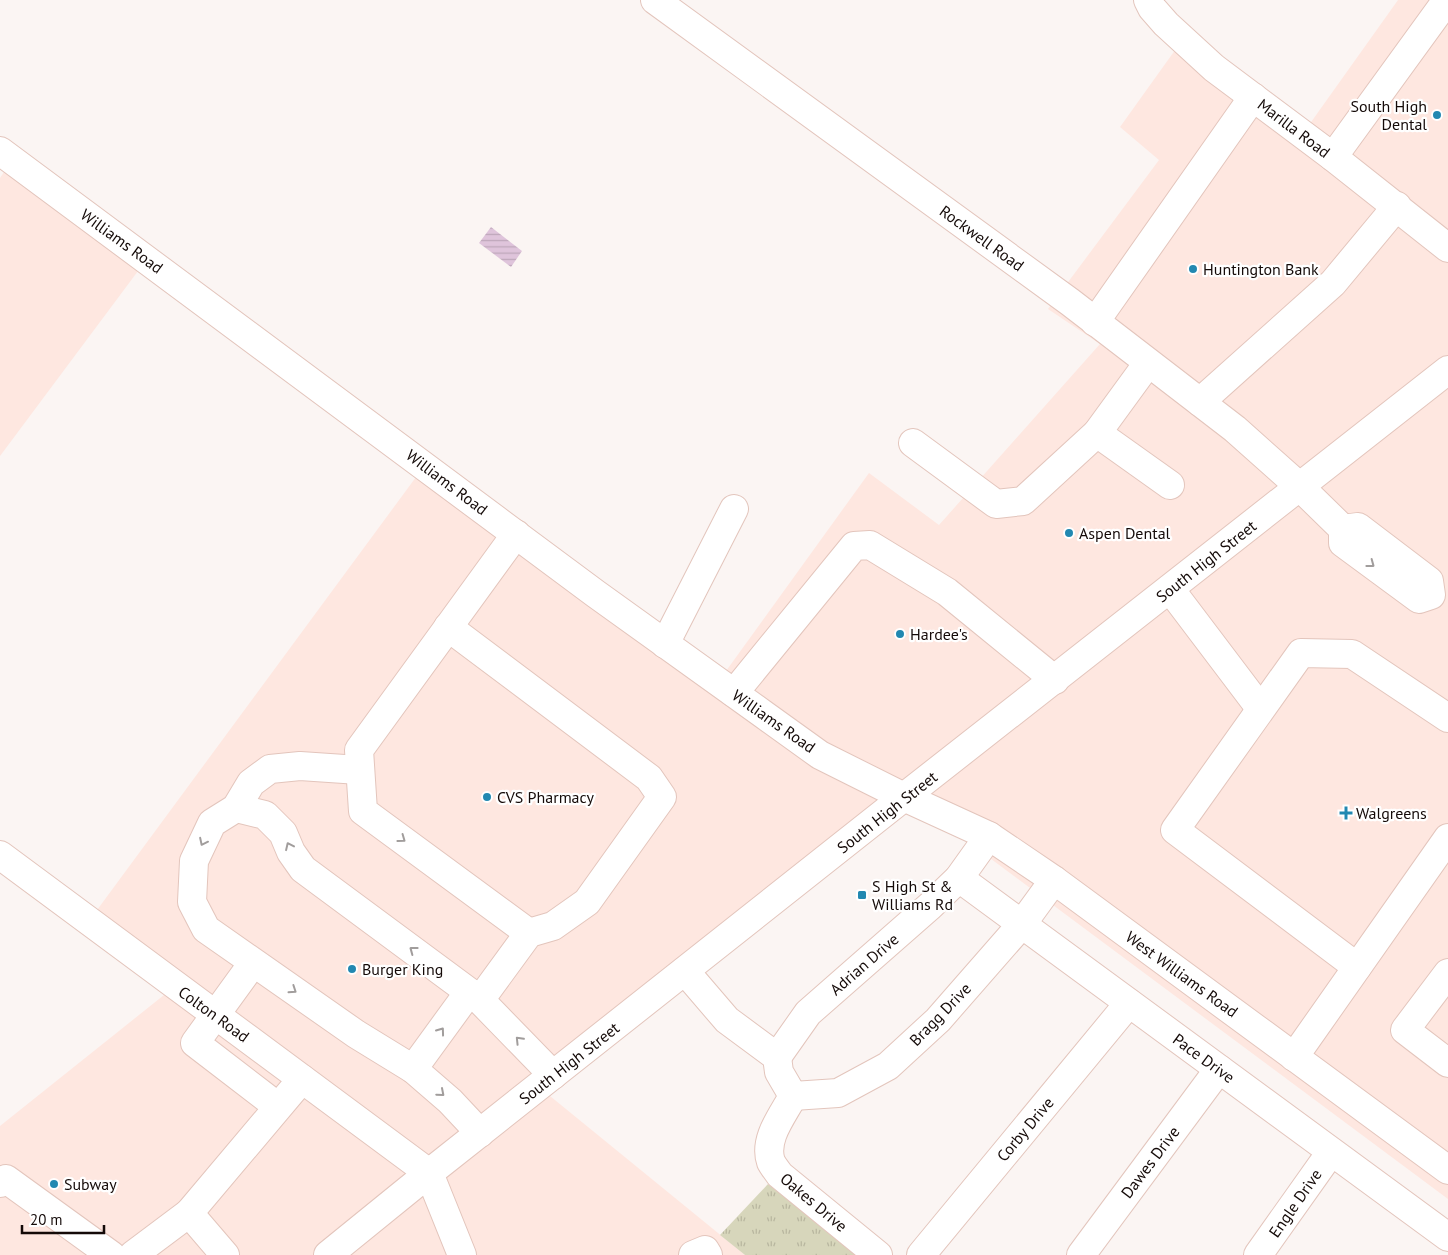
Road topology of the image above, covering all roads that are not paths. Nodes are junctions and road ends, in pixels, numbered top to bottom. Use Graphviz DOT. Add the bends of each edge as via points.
graph roads {
  1 [pos="655,0"];
  2 [pos="1148,0"];
  3 [pos="1447,0"];
  4 [pos="1253,97"];
  5 [pos="0,151"];
  6 [pos="1333,157"];
  7 [pos="1397,206"];
  8 [pos="1448,248"];
  9 [pos="1095,322"];
  10 [pos="1148,363"];
  11 [pos="1448,370"];
  12 [pos="1200,402"];
  13 [pos="1097,433"];
  14 [pos="913,443"];
  15 [pos="1170,485"];
  16 [pos="1300,487"];
  17 [pos="734,509"];
  18 [pos="516,534"];
  19 [pos="1170,590"];
  20 [pos="1440,601"];
  21 [pos="448,628"];
  22 [pos="665,644"];
  23 [pos="1055,680"];
  24 [pos="734,693"];
  25 [pos="1260,708"];
  26 [pos="1448,718"];
  27 [pos="359,770"];
  28 [pos="904,797"];
  29 [pos="236,808"];
  30 [pos="988,836"];
  31 [pos="1448,838"];
  32 [pos="0,855"];
  33 [pos="960,878"];
  34 [pos="1054,880"];
  35 [pos="1022,924"];
  36 [pos="529,933"];
  37 [pos="253,963"];
  38 [pos="1357,967"];
  39 [pos="685,971"];
  40 [pos="1448,973"];
  41 [pos="475,996"];
  42 [pos="1130,1003"];
  43 [pos="216,1015"];
  44 [pos="777,1057"];
  45 [pos="1294,1057"];
  46 [pos="1448,1063"];
  47 [pos="1219,1069"];
  48 [pos="414,1070"];
  49 [pos="553,1075"];
  50 [pos="302,1079"];
  51 [pos="793,1096"];
  52 [pos="277,1106"];
  53 [pos="480,1133"];
  54 [pos="1331,1152"];
  55 [pos="1448,1170"];
  56 [pos="428,1173"];
  57 [pos="0,1183"];
  58 [pos="188,1213"];
  59 [pos="1448,1237"];
  60 [pos="111,1255"];
  61 [pos="133,1255"];
  62 [pos="225,1255"];
  63 [pos="328,1255"];
  64 [pos="462,1255"];
  65 [pos="693,1255"];
  66 [pos="708,1255"];
  67 [pos="878,1255"];
  68 [pos="921,1255"];
  69 [pos="1081,1255"];
  70 [pos="1258,1255"];
  1 -- 9 [label="street, Rockwell Road"];
  2 -- 4 [label="street, Marilla Road" via="1166,24 1214,68"];
  3 -- 6 [label="street"];
  4 -- 6 [label="street, Marilla Road"];
  4 -- 9 [label="street"];
  5 -- 18 [label="street, Williams Road"];
  6 -- 7 [label="street, Marilla Road"];
  7 -- 8 [label="street, Marilla Road"];
  7 -- 12 [label="street" via="1333,283"];
  9 -- 10 [label="street, Rockwell Road"];
  10 -- 12 [label="street, Rockwell Road"];
  10 -- 13 [label="street"];
  11 -- 16 [label="street, South High Street"];
  12 -- 16 [label="street, Rockwell Road"];
  13 -- 14 [label="street" via="1023,501 996,504"];
  13 -- 15 [label="street"];
  16 -- 19 [label="street, South High Street"];
  16 -- 20 [label="street, Rockwell Road" via="1343,529 1344,543 1358,555 1418,599"];
  17 -- 22 [label="street"];
  18 -- 21 [label="street"];
  18 -- 22 [label="street, Williams Road"];
  19 -- 23 [label="street, South High Street"];
  19 -- 25 [label="street"];
  21 -- 27 [label="street" via="359,750"];
  21 -- 36 [label="street" via="649,778 662,797 586,902 554,926"];
  22 -- 24 [label="street, Williams Road"];
  23 -- 24 [label="street" via="947,592 870,545 854,546"];
  23 -- 28 [label="street, South High Street"];
  24 -- 28 [label="street, Williams Road" via="820,755"];
  25 -- 26 [label="street" via="1301,653 1352,654"];
  25 -- 38 [label="street" via="1176,830"];
  27 -- 29 [label="street" via="300,766 270,769 251,783"];
  27 -- 36 [label="street, one-way" via="363,810"];
  28 -- 30 [label="street, West Williams Road"];
  28 -- 39 [label="street, South High Street"];
  29 -- 37 [label="street, one-way" via="212,823 194,861 192,902 206,929"];
  41 -- 29 [label="street, one-way" via="303,869 283,833 266,815"];
  30 -- 33 [label="street, Adrian Drive"];
  30 -- 34 [label="street, West Williams Road"];
  31 -- 38 [label="street"];
  32 -- 43 [label="street, Colton Road"];
  33 -- 35 [label="street, Pace Drive"];
  33 -- 44 [label="street, Adrian Drive" via="808,1013"];
  34 -- 35 [label="street, Bragg Drive"];
  34 -- 45 [label="street, West Williams Road"];
  35 -- 42 [label="street, Pace Drive"];
  35 -- 51 [label="street, Bragg Drive" via="938,1020 888,1066 838,1093"];
  36 -- 41 [label="street"];
  37 -- 43 [label="street"];
  37 -- 48 [label="street, one-way"];
  38 -- 45 [label="street"];
  39 -- 44 [label="street" via="727,1020"];
  39 -- 49 [label="street, South High Street"];
  40 -- 46 [label="street" via="1405,1030"];
  48 -- 41 [label="street, one-way"];
  49 -- 41 [label="street, one-way"];
  42 -- 47 [label="street, Pace Drive"];
  42 -- 68 [label="street, Corby Drive"];
  43 -- 50 [label="street, Colton Road"];
  43 -- 52 [label="street" via="195,1043"];
  44 -- 51 [label="street" via="779,1072"];
  45 -- 55 [label="street, West Williams Road"];
  47 -- 54 [label="street, Pace Drive"];
  47 -- 69 [label="street, Dawes Drive"];
  48 -- 53 [label="street, one-way"];
  49 -- 53 [label="street, South High Street"];
  50 -- 52 [label="street"];
  50 -- 56 [label="street, Colton Road"];
  51 -- 67 [label="street, Oakes Drive" via="772,1134 769,1148 771,1163"];
  52 -- 58 [label="street"];
  53 -- 56 [label="street, South High Street"];
  54 -- 59 [label="street, Pace Drive"];
  54 -- 70 [label="street, Engle Drive"];
  56 -- 63 [label="street, South High Street"];
  56 -- 64 [label="street"];
  57 -- 60 [label="street" via="6,1179"];
  58 -- 61 [label="street"];
  58 -- 62 [label="street"];
  65 -- 66 [label="street" via="705,1250"];
}
